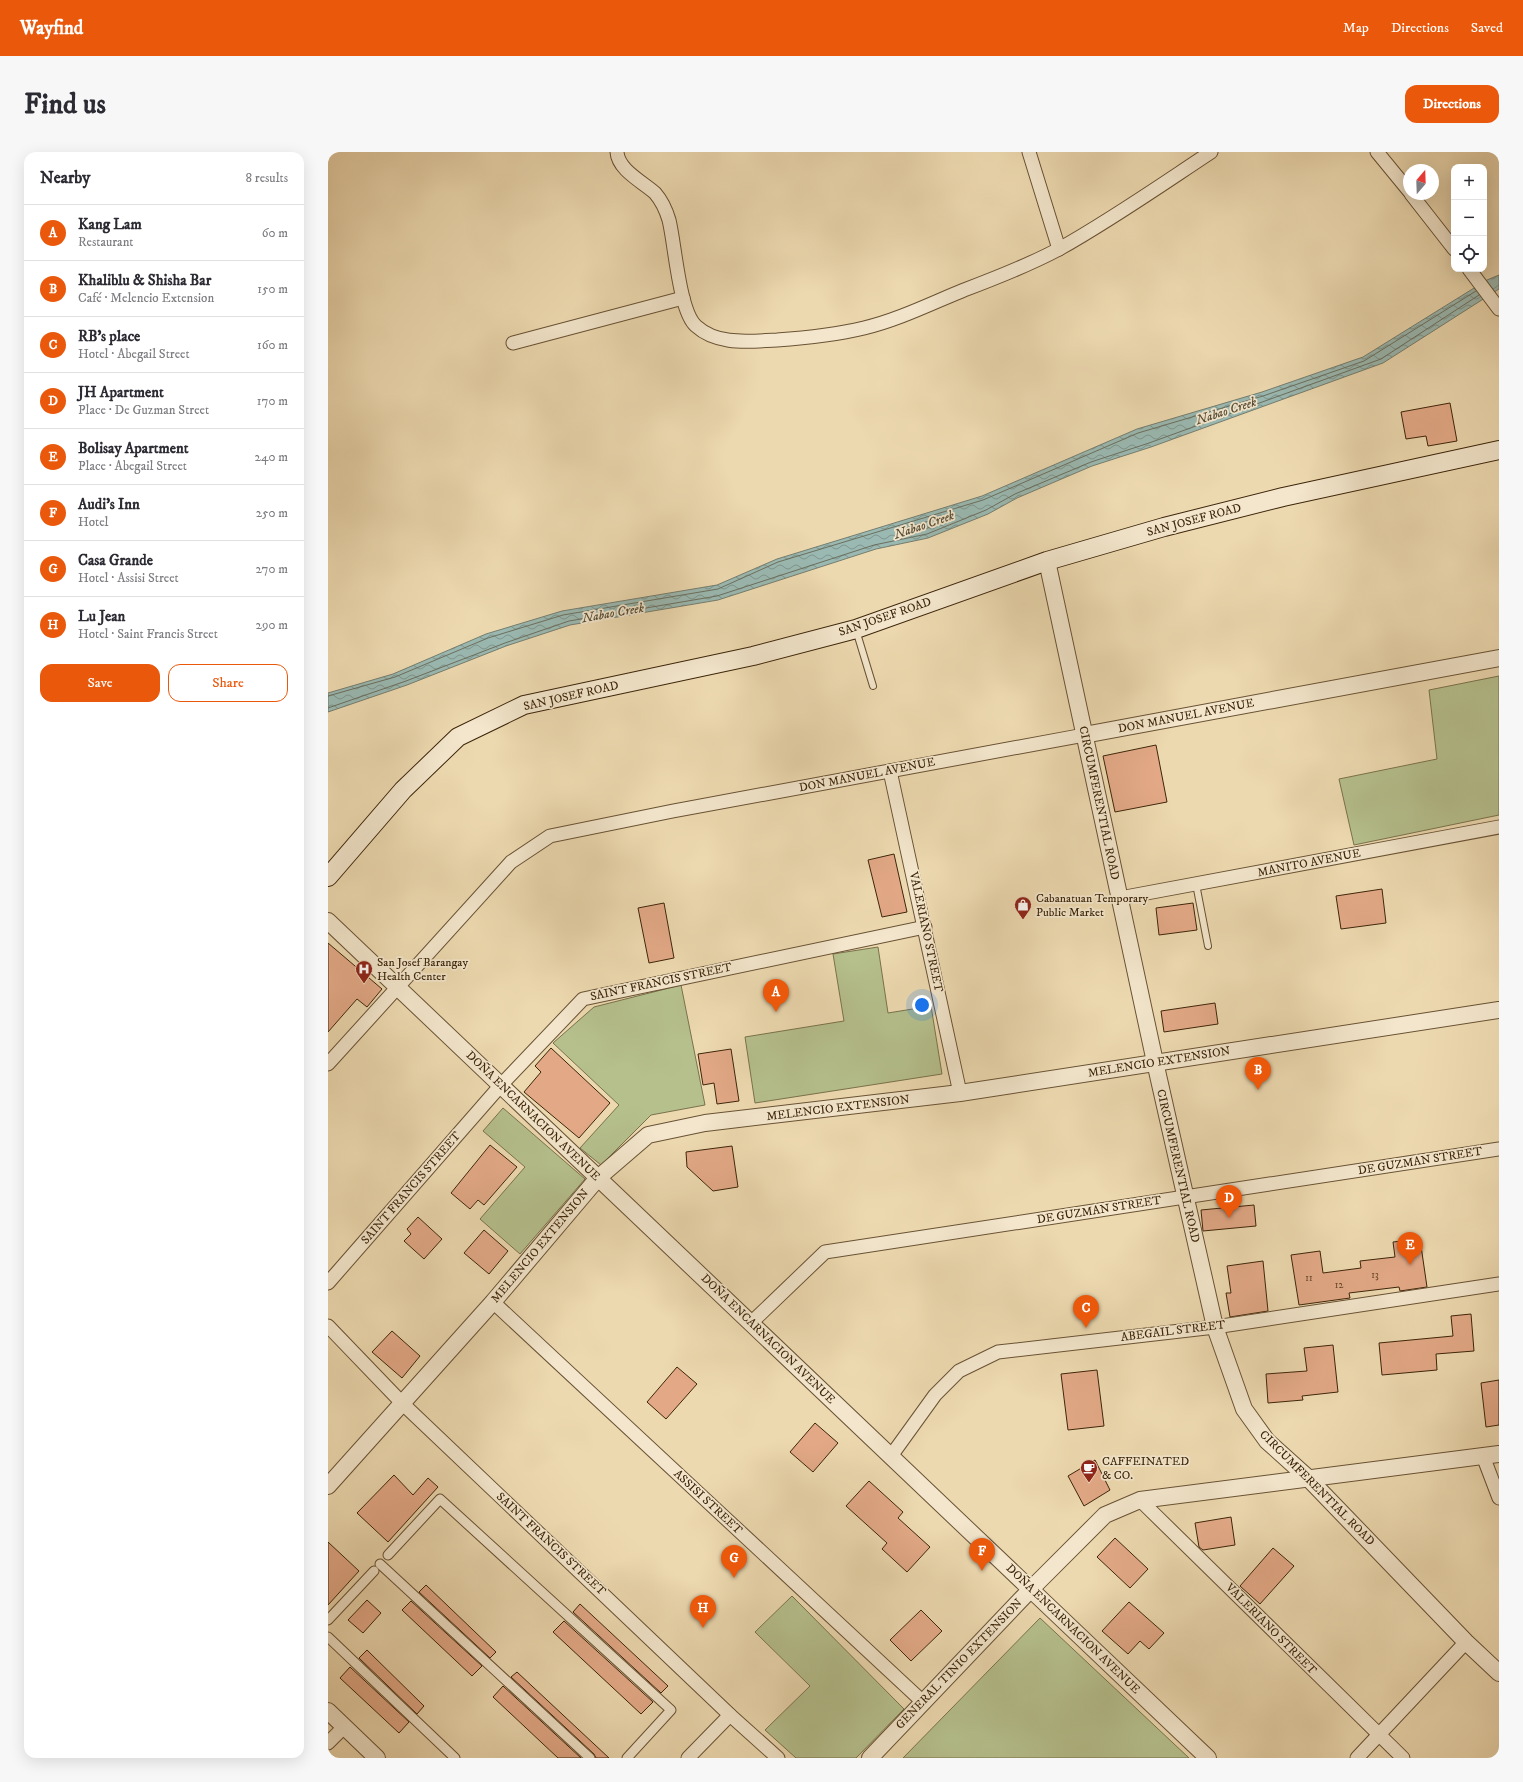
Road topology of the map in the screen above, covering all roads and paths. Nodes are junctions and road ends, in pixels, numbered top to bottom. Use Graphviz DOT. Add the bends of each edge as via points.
graph roads {
  1 [pos="617,152"];
  2 [pos="1029,152"];
  3 [pos="1211,152"];
  4 [pos="1378,152"];
  5 [pos="1403,184"];
  6 [pos="1416,200"];
  7 [pos="1451,245"];
  8 [pos="1059,249"];
  9 [pos="1472,273"];
  10 [pos="683,298"];
  11 [pos="1495,304"];
  12 [pos="513,343"];
  13 [pos="1499,450"];
  14 [pos="1047,561"];
  15 [pos="856,629"];
  16 [pos="1499,658"];
  17 [pos="873,686"];
  18 [pos="1084,735"];
  19 [pos="890,771"];
  20 [pos="1499,827"];
  21 [pos="328,877"];
  22 [pos="1196,884"];
  23 [pos="1120,898"];
  24 [pos="328,921"];
  25 [pos="925,927"];
  26 [pos="1208,946"];
  27 [pos="397,986"];
  28 [pos="1499,1010"];
  29 [pos="1155,1062"];
  30 [pos="328,1064"];
  31 [pos="501,1085"];
  32 [pos="960,1093"];
  33 [pos="1499,1149"];
  34 [pos="598,1178"];
  35 [pos="1185,1196"];
  36 [pos="328,1283"];
  37 [pos="1499,1284"];
  38 [pos="493,1302"];
  39 [pos="751,1323"];
  40 [pos="328,1326"];
  41 [pos="1215,1327"];
  42 [pos="403,1404"];
  43 [pos="1499,1454"];
  44 [pos="891,1456"];
  45 [pos="1483,1456"];
  46 [pos="1307,1477"];
  47 [pos="328,1486"];
  48 [pos="1499,1498"];
  49 [pos="1140,1500"];
  50 [pos="388,1555"];
  51 [pos="1031,1589"];
  52 [pos="328,1620"];
  53 [pos="328,1637"];
  54 [pos="1466,1642"];
  55 [pos="1499,1673"];
  56 [pos="923,1702"];
  57 [pos="328,1711"];
  58 [pos="730,1715"];
  59 [pos="344,1727"];
  60 [pos="1379,1735"];
  61 [pos="328,1743"];
  62 [pos="377,1758"];
  63 [pos="455,1758"];
  64 [pos="590,1758"];
  65 [pos="627,1758"];
  66 [pos="688,1758"];
  67 [pos="778,1758"];
  68 [pos="870,1758"];
  69 [pos="1208,1758"];
  70 [pos="1357,1758"];
  71 [pos="1403,1758"];
  1 -- 10 [label="street" via="626,168 655,194 664,206 669,220"];
  2 -- 8 [label="street"];
  3 -- 8 [label="street"];
  4 -- 5 [label="street"];
  6 -- 7 [label="street"];
  8 -- 10 [label="street" via="1008,273 896,317 865,328 837,333 754,341 718,338 704,333 694,325"];
  9 -- 11 [label="street"];
  10 -- 12 [label="street"];
  13 -- 14 [label="main road, SAN JOSEF ROAD" via="1283,497"];
  14 -- 15 [label="main road, SAN JOSEF ROAD"];
  14 -- 18 [label="street, CIRCUMFERENTIAL ROAD"];
  15 -- 17 [label="lane"];
  15 -- 21 [label="main road, SAN JOSEF ROAD" via="754,656 517,709 458,737 403,790"];
  16 -- 18 [label="street, DON MANUEL AVENUE"];
  18 -- 19 [label="street, DON MANUEL AVENUE"];
  18 -- 23 [label="street, CIRCUMFERENTIAL ROAD"];
  19 -- 25 [label="street, VALERIANO STREET"];
  19 -- 27 [label="street, DON MANUEL AVENUE" via="550,836 511,862"];
  20 -- 22 [label="street, MANITO AVENUE"];
  22 -- 23 [label="street, MANITO AVENUE"];
  22 -- 26 [label="lane"];
  23 -- 29 [label="street, CIRCUMFERENTIAL ROAD"];
  24 -- 27 [label="street, DOÑA ENCARNACION AVENUE"];
  25 -- 31 [label="street, SAINT FRANCIS STREET" via="583,999"];
  25 -- 32 [label="street, VALERIANO STREET"];
  27 -- 30 [label="street, DON MANUEL AVENUE"];
  27 -- 31 [label="street, DOÑA ENCARNACION AVENUE"];
  28 -- 29 [label="street, MELENCIO EXTENSION"];
  29 -- 32 [label="street, MELENCIO EXTENSION"];
  29 -- 35 [label="street, CIRCUMFERENTIAL ROAD"];
  31 -- 34 [label="street, DOÑA ENCARNACION AVENUE"];
  31 -- 36 [label="street, SAINT FRANCIS STREET"];
  32 -- 34 [label="street, MELENCIO EXTENSION" via="705,1123 648,1135"];
  33 -- 35 [label="street, DE GUZMAN STREET"];
  34 -- 38 [label="street, MELENCIO EXTENSION"];
  34 -- 39 [label="street, DOÑA ENCARNACION AVENUE"];
  35 -- 39 [label="street, DE GUZMAN STREET" via="825,1252"];
  35 -- 41 [label="street, CIRCUMFERENTIAL ROAD"];
  37 -- 41 [label="street, ABEGAIL STREET"];
  38 -- 42 [label="street, MELENCIO EXTENSION"];
  38 -- 56 [label="street, ASSISI STREET"];
  39 -- 44 [label="street, DOÑA ENCARNACION AVENUE"];
  40 -- 42 [label="street, SAINT FRANCIS STREET"];
  41 -- 44 [label="street, ABEGAIL STREET" via="998,1352 959,1371 935,1395"];
  41 -- 46 [label="street, CIRCUMFERENTIAL ROAD" via="1244,1409 1267,1441"];
  42 -- 47 [label="street, MELENCIO EXTENSION"];
  42 -- 58 [label="street, SAINT FRANCIS STREET"];
  43 -- 45 [label="street, GENERAL TINIO EXTENSION"];
  44 -- 51 [label="street, DOÑA ENCARNACION AVENUE"];
  45 -- 46 [label="street, GENERAL TINIO EXTENSION"];
  45 -- 48 [label="street"];
  46 -- 49 [label="street, GENERAL TINIO EXTENSION"];
  46 -- 54 [label="street, CIRCUMFERENTIAL ROAD"];
  49 -- 51 [label="street, GENERAL TINIO EXTENSION" via="1105,1515"];
  49 -- 60 [label="street, VALERIANO STREET"];
  50 -- 65 [label="street" via="440,1499 671,1710"];
  51 -- 56 [label="street, GENERAL TINIO EXTENSION"];
  51 -- 69 [label="street, DOÑA ENCARNACION AVENUE"];
  52 -- 64 [label="street" via="377,1568"];
  53 -- 63 [label="street"];
  54 -- 55 [label="street, CIRCUMFERENTIAL ROAD"];
  54 -- 60 [label="street"];
  56 -- 68 [label="street, GENERAL TINIO EXTENSION"];
  57 -- 59 [label="street"];
  58 -- 66 [label="street"];
  58 -- 67 [label="street, SAINT FRANCIS STREET"];
  59 -- 61 [label="street"];
  59 -- 62 [label="street"];
  60 -- 70 [label="street"];
  60 -- 71 [label="street, VALERIANO STREET"];
}
